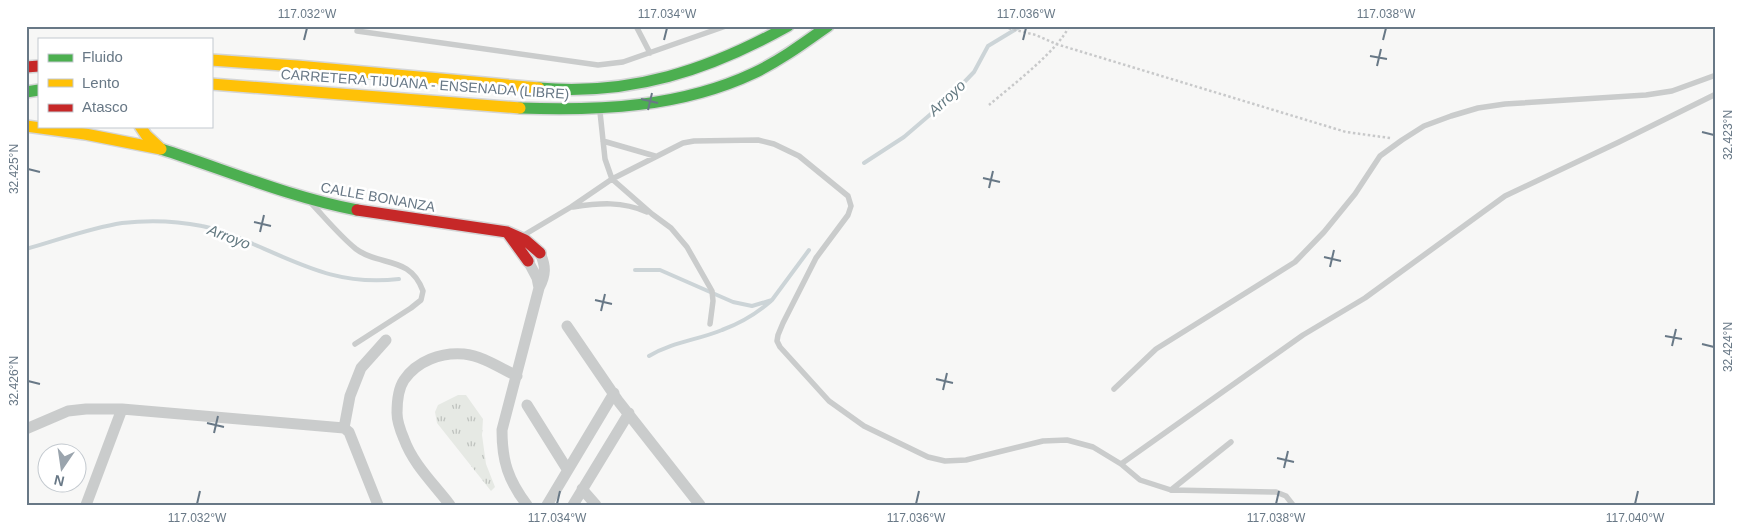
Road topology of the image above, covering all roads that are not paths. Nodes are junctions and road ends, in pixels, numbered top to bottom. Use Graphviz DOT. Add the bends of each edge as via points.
graph roads {
  1 [pos="636,26"];
  2 [pos="726,26"];
  3 [pos="788,26"];
  4 [pos="828,26"];
  5 [pos="357,30"];
  6 [pos="650,53"];
  7 [pos="212,60"];
  8 [pos="1716,75"];
  9 [pos="212,84"];
  10 [pos="234,85"];
  11 [pos="212,89"];
  12 [pos="1716,94"];
  13 [pos="600,110"];
  14 [pos="41,128"];
  15 [pos="141,128"];
  16 [pos="604,141"];
  17 [pos="162,149"];
  18 [pos="655,156"];
  19 [pos="612,179"];
  20 [pos="306,199"];
  21 [pos="571,208"];
  22 [pos="652,214"];
  23 [pos="518,239"];
  24 [pos="540,253"];
  25 [pos="528,261"];
  26 [pos="539,288"];
  27 [pos="710,324"];
  28 [pos="567,326"];
  29 [pos="386,340"];
  30 [pos="355,344"];
  31 [pos="517,376"];
  32 [pos="1114,389"];
  33 [pos="617,397"];
  34 [pos="527,405"];
  35 [pos="122,409"];
  36 [pos="629,413"];
  37 [pos="26,428"];
  38 [pos="344,428"];
  39 [pos="1231,442"];
  40 [pos="1121,464"];
  41 [pos="567,469"];
  42 [pos="1172,490"];
  43 [pos="589,497"];
  44 [pos="86,505"];
  45 [pos="378,505"];
  46 [pos="450,505"];
  47 [pos="527,505"];
  48 [pos="547,505"];
  49 [pos="573,505"];
  50 [pos="700,505"];
  51 [pos="1293,505"];
  1 -- 6 [label="lane"];
  2 -- 6 [label="lane"];
  3 -- 7 [label="main road, CARRETERA TIJUANA - ENSENADA (LIBRE)" via="761,42 690,72 612,88 544,88"];
  4 -- 13 [label="main road, CARRETERA TIJUANA - ENSENADA (LIBRE)" via="789,53 717,87 651,103"];
  5 -- 6 [label="lane" via="598,65 623,62"];
  8 -- 32 [label="lane" via="1672,91 1646,95 1478,108 1424,126 1380,156 1355,194 1296,262 1156,349"];
  9 -- 10 [label="main road, CARRETERA TIJUANA - ENSENADA (LIBRE)"];
  10 -- 11 [label="main road"];
  10 -- 13 [label="main road, CARRETERA TIJUANA - ENSENADA (LIBRE)" via="503,108"];
  12 -- 40 [label="lane" via="1505,196 1365,298 1303,335"];
  13 -- 16 [label="lane"];
  14 -- 17 [label="main road, CALLE BONANZA"];
  15 -- 17 [label="main road"];
  16 -- 18 [label="lane"];
  16 -- 19 [label="lane" via="605,159"];
  17 -- 20 [label="main road, CALLE BONANZA"];
  18 -- 19 [label="lane"];
  18 -- 40 [label="lane" via="694,141 758,140 799,156 848,196 851,206 848,215 816,258 783,322 778,341 829,401 864,426 911,450 945,461 966,460 1043,441 1067,440 1094,447"];
  19 -- 21 [label="lane"];
  19 -- 22 [label="lane"];
  20 -- 23 [label="main road, CALLE BONANZA" via="370,213 507,232"];
  20 -- 30 [label="lane" via="356,248 407,268 420,282 421,300"];
  21 -- 22 [label="lane" via="598,203 618,204"];
  21 -- 23 [label="lane"];
  22 -- 27 [label="lane" via="687,246 712,291"];
  23 -- 24 [label="main road, CALLE BONANZA" via="529,241"];
  23 -- 25 [label="main road, CALLE BONANZA"];
  24 -- 26 [label="street, CALLE BONANZA" via="545,271"];
  25 -- 26 [label="street, CALLE BONANZA"];
  26 -- 31 [label="street, CALLE BONANZA"];
  28 -- 33 [label="street"];
  29 -- 38 [label="street" via="361,368 350,396"];
  31 -- 46 [label="street" via="478,357 443,355 414,369 403,382 397,416 405,442"];
  31 -- 47 [label="street, CALLE BONANZA" via="502,430 502,450 511,481"];
  33 -- 36 [label="street"];
  33 -- 41 [label="street"];
  34 -- 41 [label="street"];
  35 -- 37 [label="street" via="68,411"];
  35 -- 38 [label="street"];
  35 -- 44 [label="street"];
  36 -- 43 [label="street"];
  36 -- 50 [label="street"];
  38 -- 45 [label="street" via="349,432"];
  39 -- 42 [label="lane"];
  40 -- 42 [label="lane" via="1140,480"];
  41 -- 48 [label="street"];
  42 -- 51 [label="lane" via="1276,492 1286,496"];
  43 -- 49 [label="street"];
}
